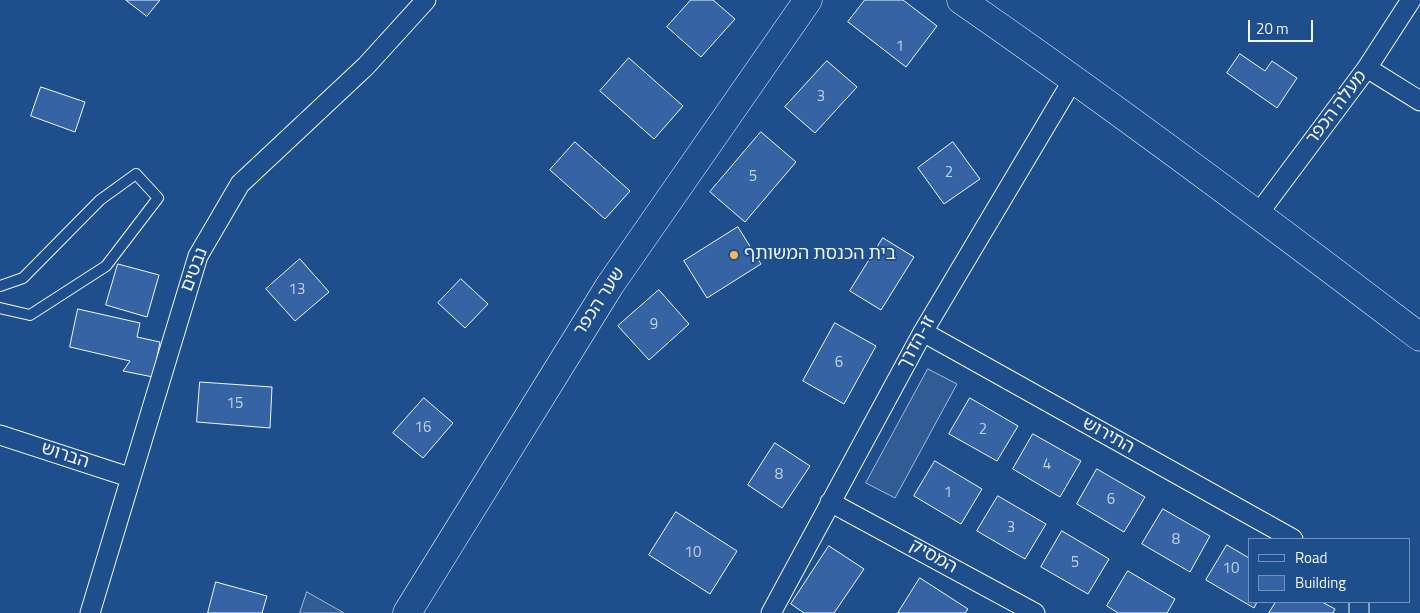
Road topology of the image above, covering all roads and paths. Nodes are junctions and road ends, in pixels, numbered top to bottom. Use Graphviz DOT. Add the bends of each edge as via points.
graph roads {
  1 [pos="426,0"];
  2 [pos="808,0"];
  3 [pos="961,0"];
  4 [pos="1411,0"];
  5 [pos="1367,68"];
  6 [pos="1074,78"];
  7 [pos="1420,102"];
  8 [pos="1258,214"];
  9 [pos="0,286"];
  10 [pos="0,308"];
  11 [pos="923,332"];
  12 [pos="1420,337"];
  13 [pos="0,435"];
  14 [pos="129,477"];
  15 [pos="830,502"];
  16 [pos="1291,538"];
  17 [pos="90,613"];
  18 [pos="407,613"];
  19 [pos="771,613"];
  20 [pos="1035,613"];
  1 -- 14 [label="street, נבטים" via="366,66 240,184 198,256"];
  2 -- 18 [label="main road, שער הכפר" via="610,284"];
  3 -- 6 [label="main road"];
  4 -- 5 [label="street, מעלה הכפר"];
  5 -- 7 [label="street"];
  5 -- 8 [label="street, מעלה הכפר"];
  6 -- 8 [label="main road"];
  6 -- 11 [label="street, זו-הדרך"];
  8 -- 12 [label="main road"];
  9 -- 10 [label="lane" via="23,278 100,200 136,174 158,198 106,266 30,315"];
  11 -- 15 [label="street, זו-הדרך"];
  11 -- 16 [label="street, התירוש"];
  13 -- 14 [label="street, הברוש"];
  14 -- 17 [label="street, נבטים"];
  15 -- 19 [label="street, זו-הדרך"];
  15 -- 20 [label="street, המסיק"];
}
